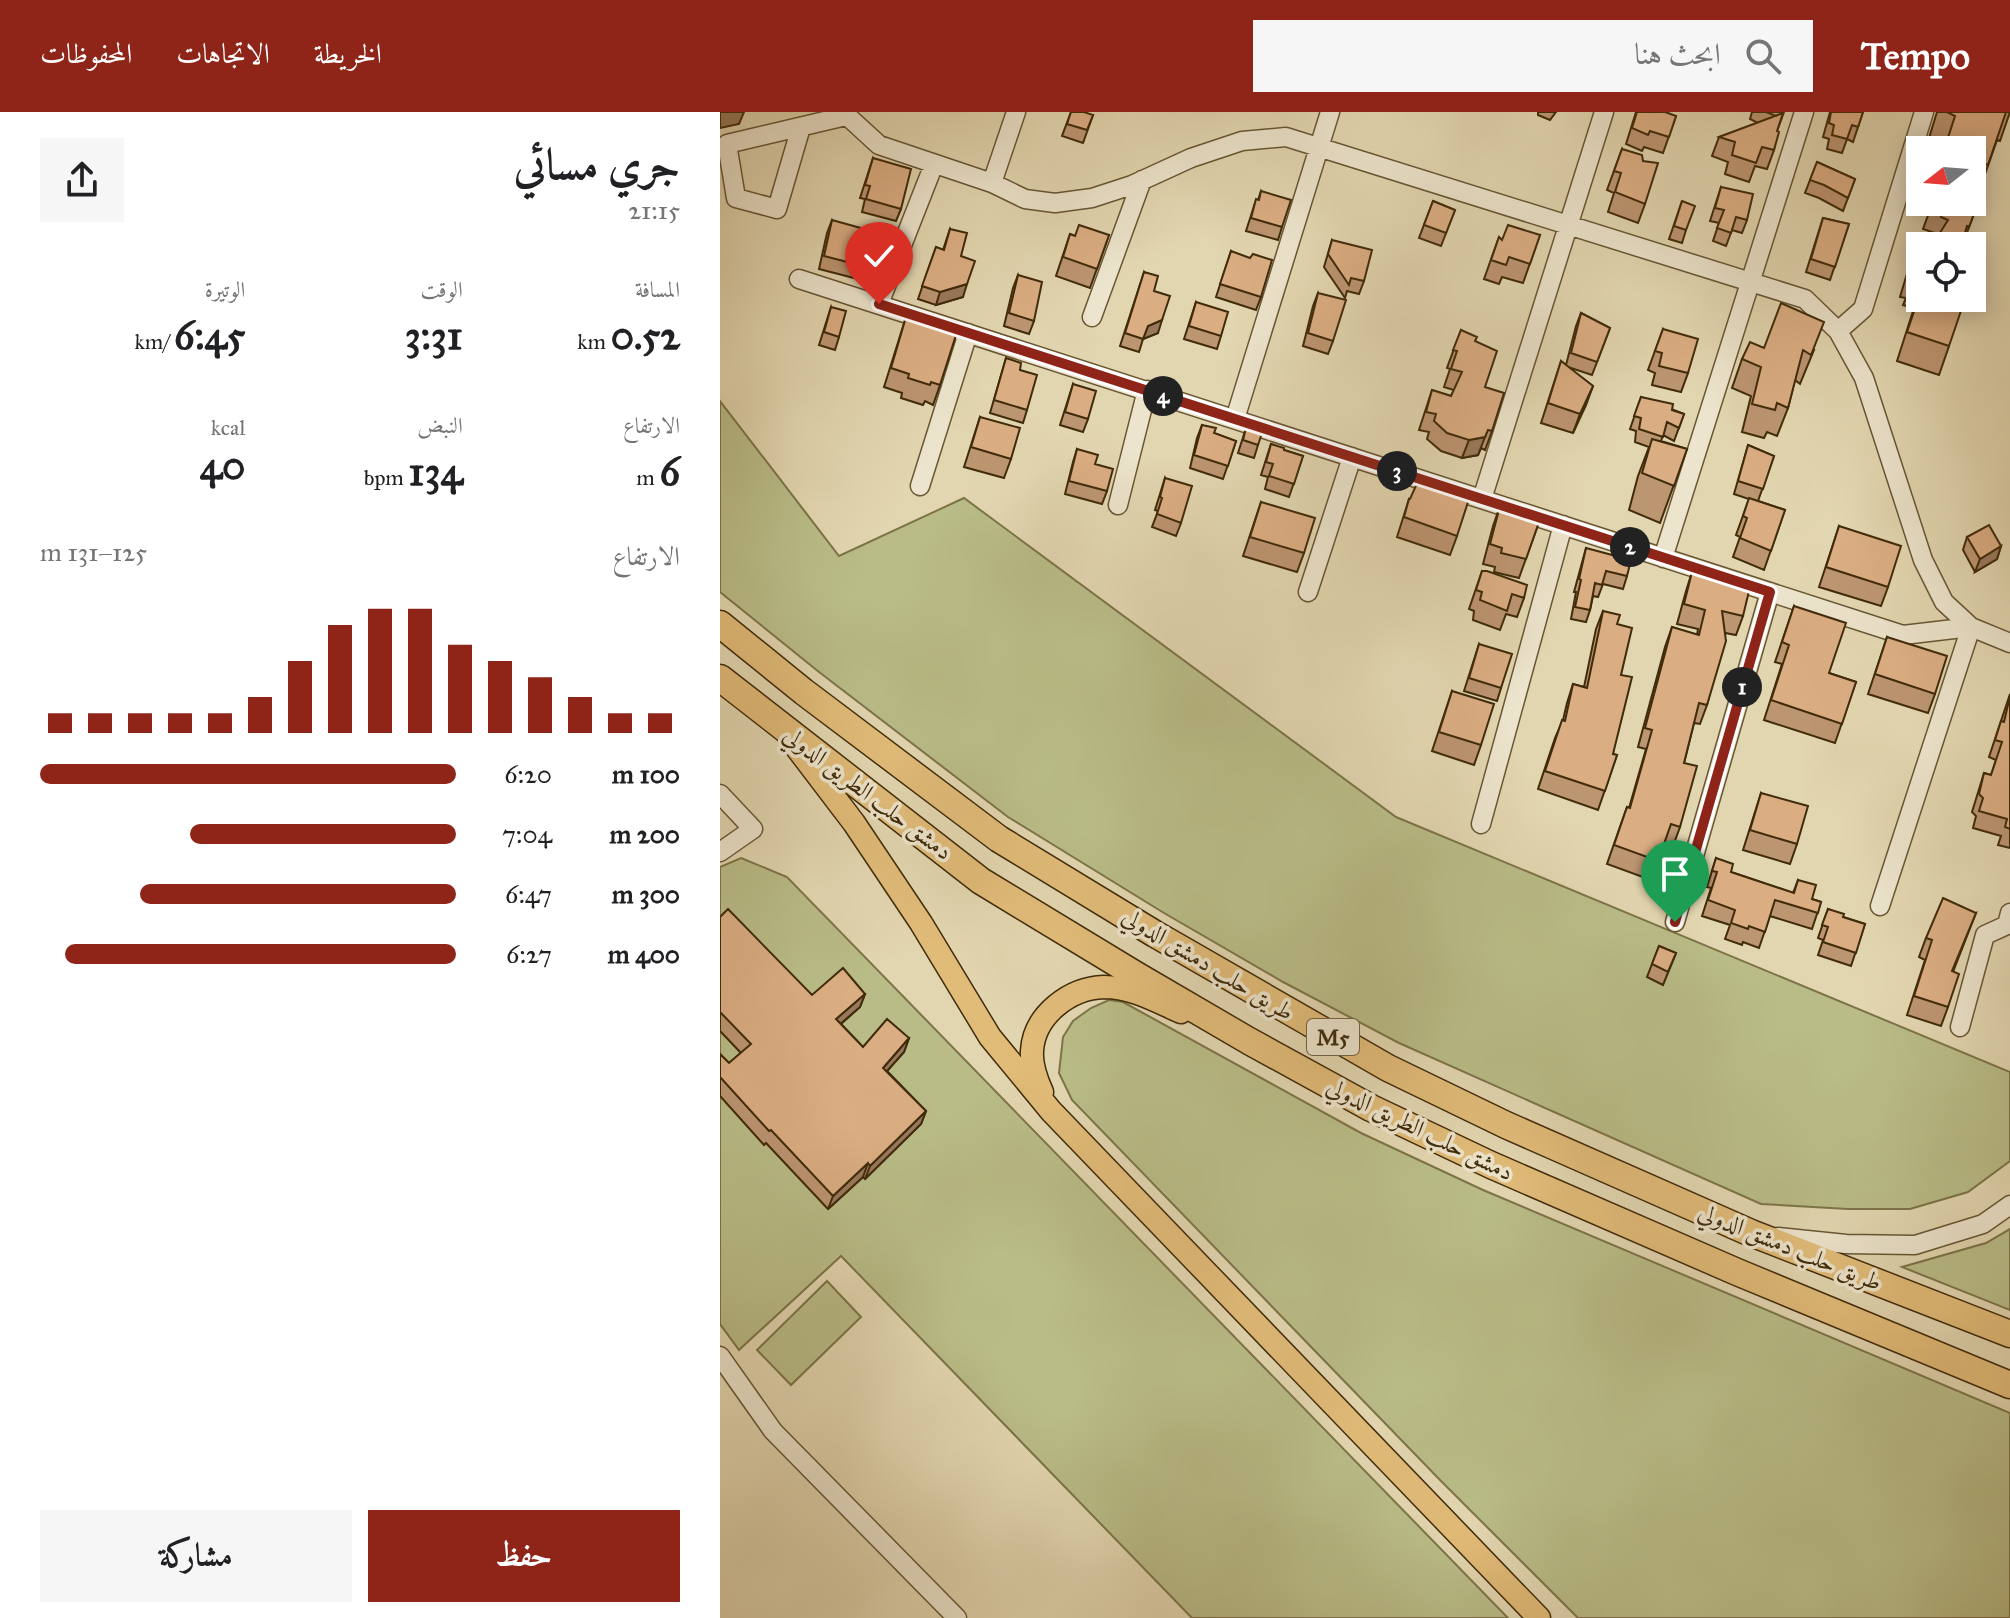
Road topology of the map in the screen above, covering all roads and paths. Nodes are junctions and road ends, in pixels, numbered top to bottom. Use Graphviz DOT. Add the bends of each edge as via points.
graph roads {
  1 [pos="1016,112"];
  2 [pos="1330,112"];
  3 [pos="1604,112"];
  4 [pos="1804,112"];
  5 [pos="1924,112"];
  6 [pos="844,114"];
  7 [pos="801,127"];
  8 [pos="1320,147"];
  9 [pos="934,164"];
  10 [pos="1142,180"];
  11 [pos="992,183"];
  12 [pos="1568,225"];
  13 [pos="799,279"];
  14 [pos="1750,282"];
  15 [pos="879,304"];
  16 [pos="1092,317"];
  17 [pos="1838,331"];
  18 [pos="968,333"];
  19 [pos="1147,390"];
  20 [pos="1235,419"];
  21 [pos="1352,457"];
  22 [pos="920,486"];
  23 [pos="1482,499"];
  24 [pos="1118,505"];
  25 [pos="1563,525"];
  26 [pos="1663,558"];
  27 [pos="1308,592"];
  28 [pos="1770,592"];
  29 [pos="720,624"];
  30 [pos="1971,627"];
  31 [pos="2010,643"];
  32 [pos="720,678"];
  33 [pos="779,725"];
  34 [pos="720,794"];
  35 [pos="1481,824"];
  36 [pos="720,852"];
  37 [pos="1880,906"];
  38 [pos="2010,913"];
  39 [pos="1675,922"];
  40 [pos="1960,1027"];
  41 [pos="1249,1041"];
  42 [pos="1051,1111"];
  43 [pos="2010,1205"];
  44 [pos="1751,1233"];
  45 [pos="2010,1334"];
  46 [pos="720,1356"];
  47 [pos="2010,1385"];
  48 [pos="957,1618"];
  49 [pos="1539,1618"];
  1 -- 11 [label="street"];
  2 -- 8 [label="street"];
  3 -- 12 [label="street"];
  4 -- 14 [label="street"];
  5 -- 17 [label="street" via="1863,309"];
  6 -- 7 [label="street"];
  6 -- 9 [label="street" via="879,145"];
  7 -- 7 [label="street" via="727,144 736,198 777,209"];
  8 -- 10 [label="street" via="1286,137 1242,141"];
  8 -- 12 [label="street"];
  8 -- 20 [label="street"];
  9 -- 11 [label="street"];
  9 -- 15 [label="street"];
  10 -- 11 [label="street" via="1092,198 1055,203 1025,199"];
  10 -- 16 [label="street"];
  12 -- 14 [label="street"];
  12 -- 23 [label="street"];
  13 -- 15 [label="street"];
  14 -- 17 [label="street" via="1805,299"];
  14 -- 26 [label="street"];
  15 -- 18 [label="street"];
  17 -- 30 [label="street" via="1864,378 1923,560 1944,602"];
  18 -- 19 [label="street"];
  18 -- 22 [label="street"];
  19 -- 20 [label="street"];
  19 -- 24 [label="street"];
  20 -- 21 [label="street"];
  21 -- 23 [label="street"];
  21 -- 27 [label="street"];
  23 -- 25 [label="street"];
  25 -- 26 [label="street"];
  25 -- 35 [label="street"];
  26 -- 28 [label="street"];
  28 -- 30 [label="street" via="1903,635"];
  28 -- 39 [label="street"];
  29 -- 44 [label="highway, طريق حلب دمشق الدولي / M5" via="999,839 1155,934 1388,1068"];
  30 -- 31 [label="street"];
  30 -- 37 [label="street"];
  32 -- 33 [label="highway, دمشق حلب الطريق الدولي / M5"];
  33 -- 41 [label="highway, دمشق حلب الطريق الدولي / M5" via="981,881"];
  33 -- 42 [label="main road" via="854,823 990,1037"];
  34 -- 36 [label="street" via="753,829"];
  38 -- 40 [label="street" via="2007,925 1985,935"];
  41 -- 42 [label="main road" via="1129,990 1083,990 1057,1005 1038,1027 1032,1050 1034,1077"];
  41 -- 47 [label="highway, دمشق حلب الطريق الدولي / M5" via="1491,1165"];
  42 -- 49 [label="main road"];
  43 -- 44 [label="street" via="1983,1224 1915,1245 1846,1244"];
  44 -- 45 [label="highway, طريق حلب دمشق الدولي / M5"];
  46 -- 48 [label="street" via="773,1431"];
}
